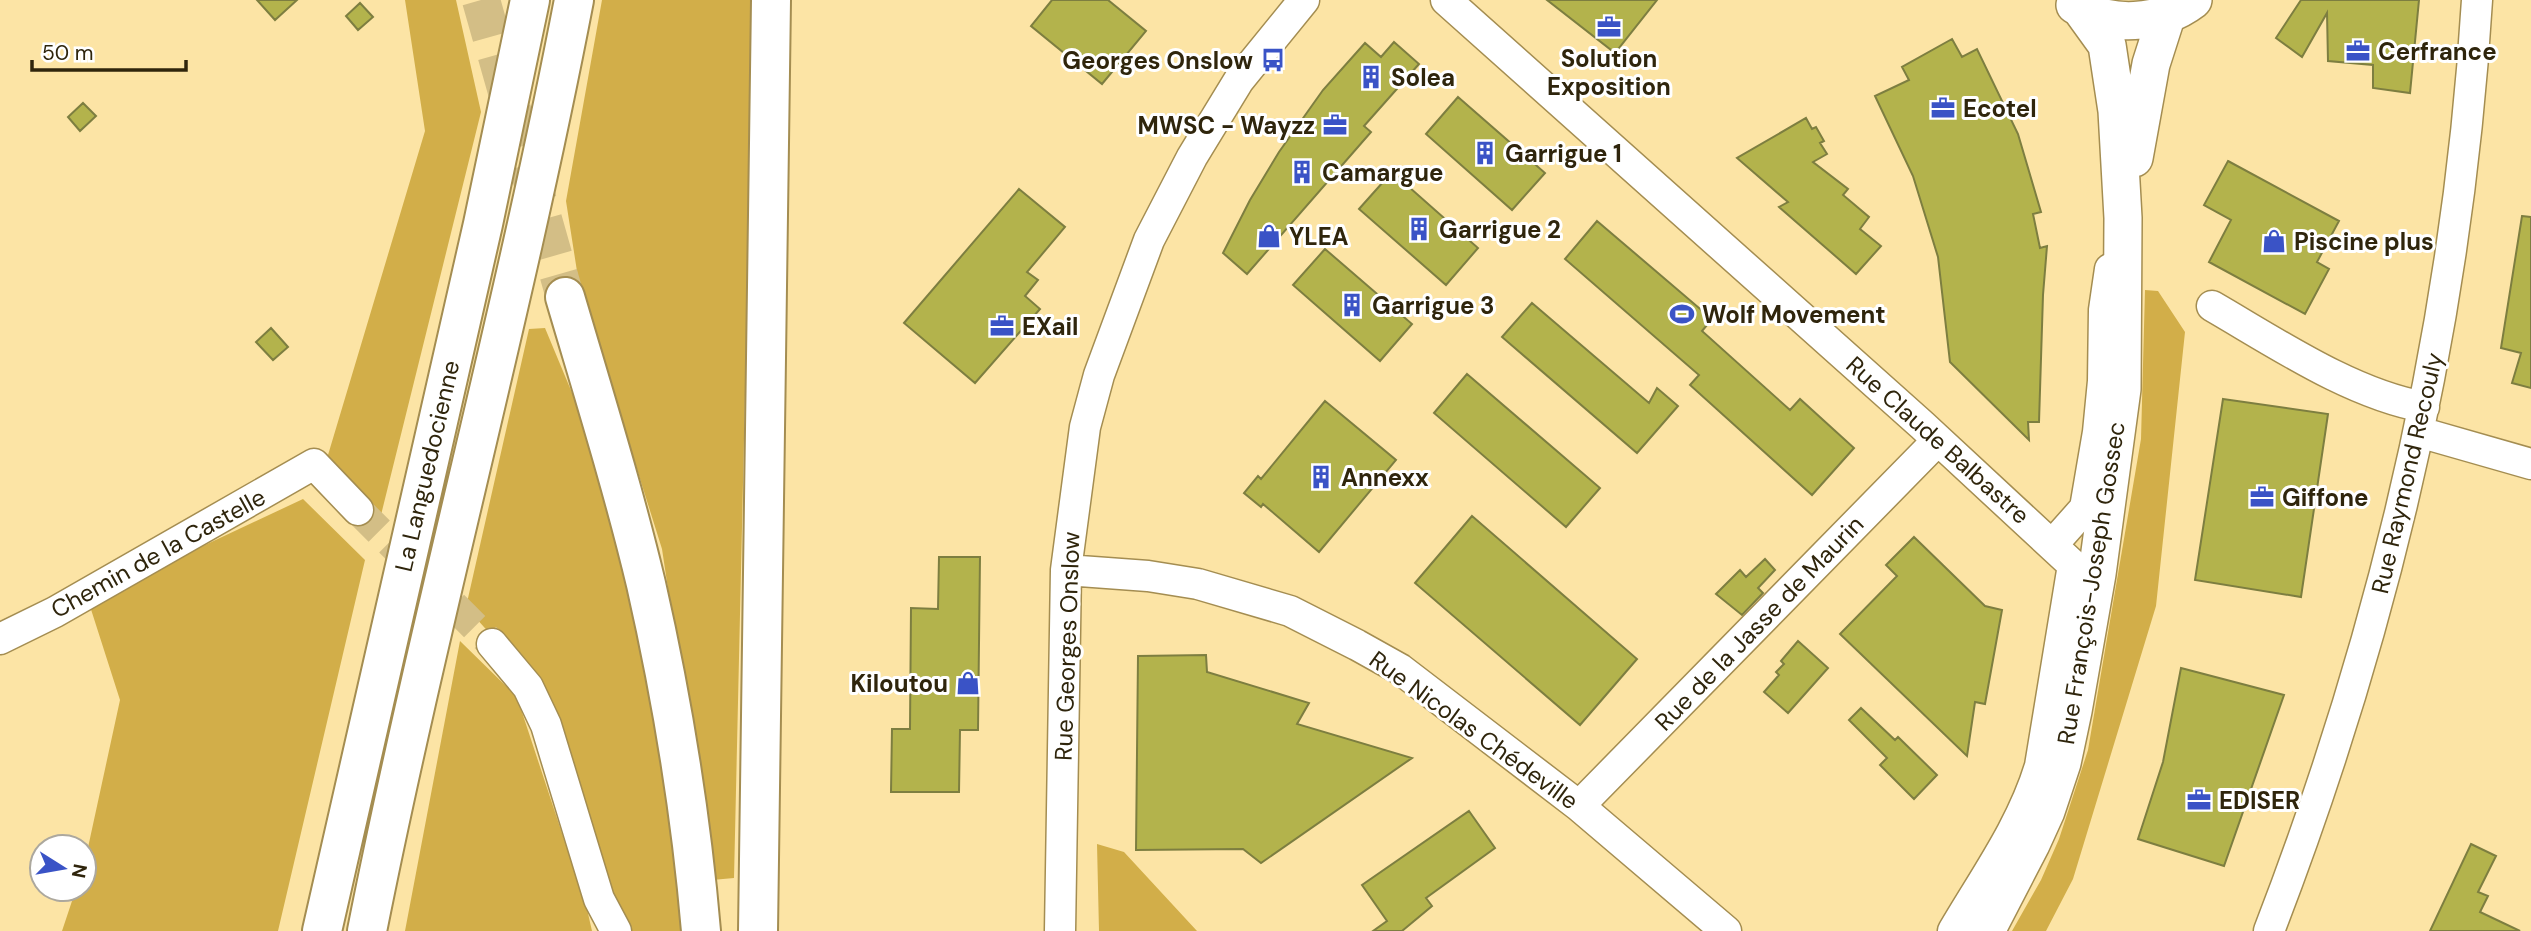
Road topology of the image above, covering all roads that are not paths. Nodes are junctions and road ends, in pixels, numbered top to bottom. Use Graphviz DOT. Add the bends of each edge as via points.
graph roads {
  1 [pos="530,0"];
  2 [pos="574,0"];
  3 [pos="771,0"];
  4 [pos="1304,0"];
  5 [pos="1446,0"];
  6 [pos="2477,0"];
  7 [pos="2075,4"];
  8 [pos="2180,7"];
  9 [pos="2123,218"];
  10 [pos="565,297"];
  11 [pos="2211,306"];
  12 [pos="2422,419"];
  13 [pos="1938,440"];
  14 [pos="2531,464"];
  15 [pos="358,510"];
  16 [pos="2053,544"];
  17 [pos="1066,570"];
  18 [pos="0,639"];
  19 [pos="492,644"];
  20 [pos="1580,806"];
  21 [pos="322,931"];
  22 [pos="367,931"];
  23 [pos="616,931"];
  24 [pos="701,931"];
  25 [pos="758,931"];
  26 [pos="1060,931"];
  27 [pos="1726,931"];
  28 [pos="1953,931"];
  29 [pos="1986,931"];
  30 [pos="2269,931"];
  1 -- 21 [label="highway, La Languedocienne"];
  2 -- 22 [label="highway, La Languedocienne"];
  3 -- 25 [label="highway"];
  4 -- 17 [label="street, Rue Georges Onslow" via="1239,80 1192,156 1149,240 1092,401"];
  5 -- 13 [label="street, Rue Claude Balbastre"];
  6 -- 12 [label="street, Rue Raymond Recouly" via="2473,73 2446,287"];
  7 -- 8 [label="main road" via="2117,20 2142,20"];
  7 -- 9 [label="main road, Rue François-Joseph Gossec" via="2107,45 2117,111"];
  8 -- 9 [label="main road, Rue François-Joseph Gossec" via="2151,64"];
  9 -- 16 [label="street, Rue François-Joseph Gossec" via="2108,279 2100,407 2085,508"];
  9 -- 29 [label="main road, Rue François-Joseph Gossec" via="2122,390 2073,711 2046,811"];
  10 -- 24 [label="highway" via="626,506 663,667"];
  11 -- 12 [label="street"];
  12 -- 14 [label="street"];
  12 -- 30 [label="street, Rue Raymond Recouly" via="2345,714"];
  13 -- 16 [label="street, Rue Claude Balbastre"];
  13 -- 20 [label="street, Rue de la Jasse de Maurin"];
  15 -- 18 [label="street, Chemin de la Castelle" via="314,464"];
  16 -- 28 [label="street, Rue François-Joseph Gossec" via="2073,565 2040,766 2022,815"];
  17 -- 20 [label="street, Rue Nicolas Chédeville" via="1198,584 1290,611 1400,669"];
  17 -- 26 [label="street, Rue Georges Onslow"];
  19 -- 23 [label="street" via="528,687 546,725 599,899"];
  20 -- 27 [label="street, Rue Nicolas Chédeville"];
}
